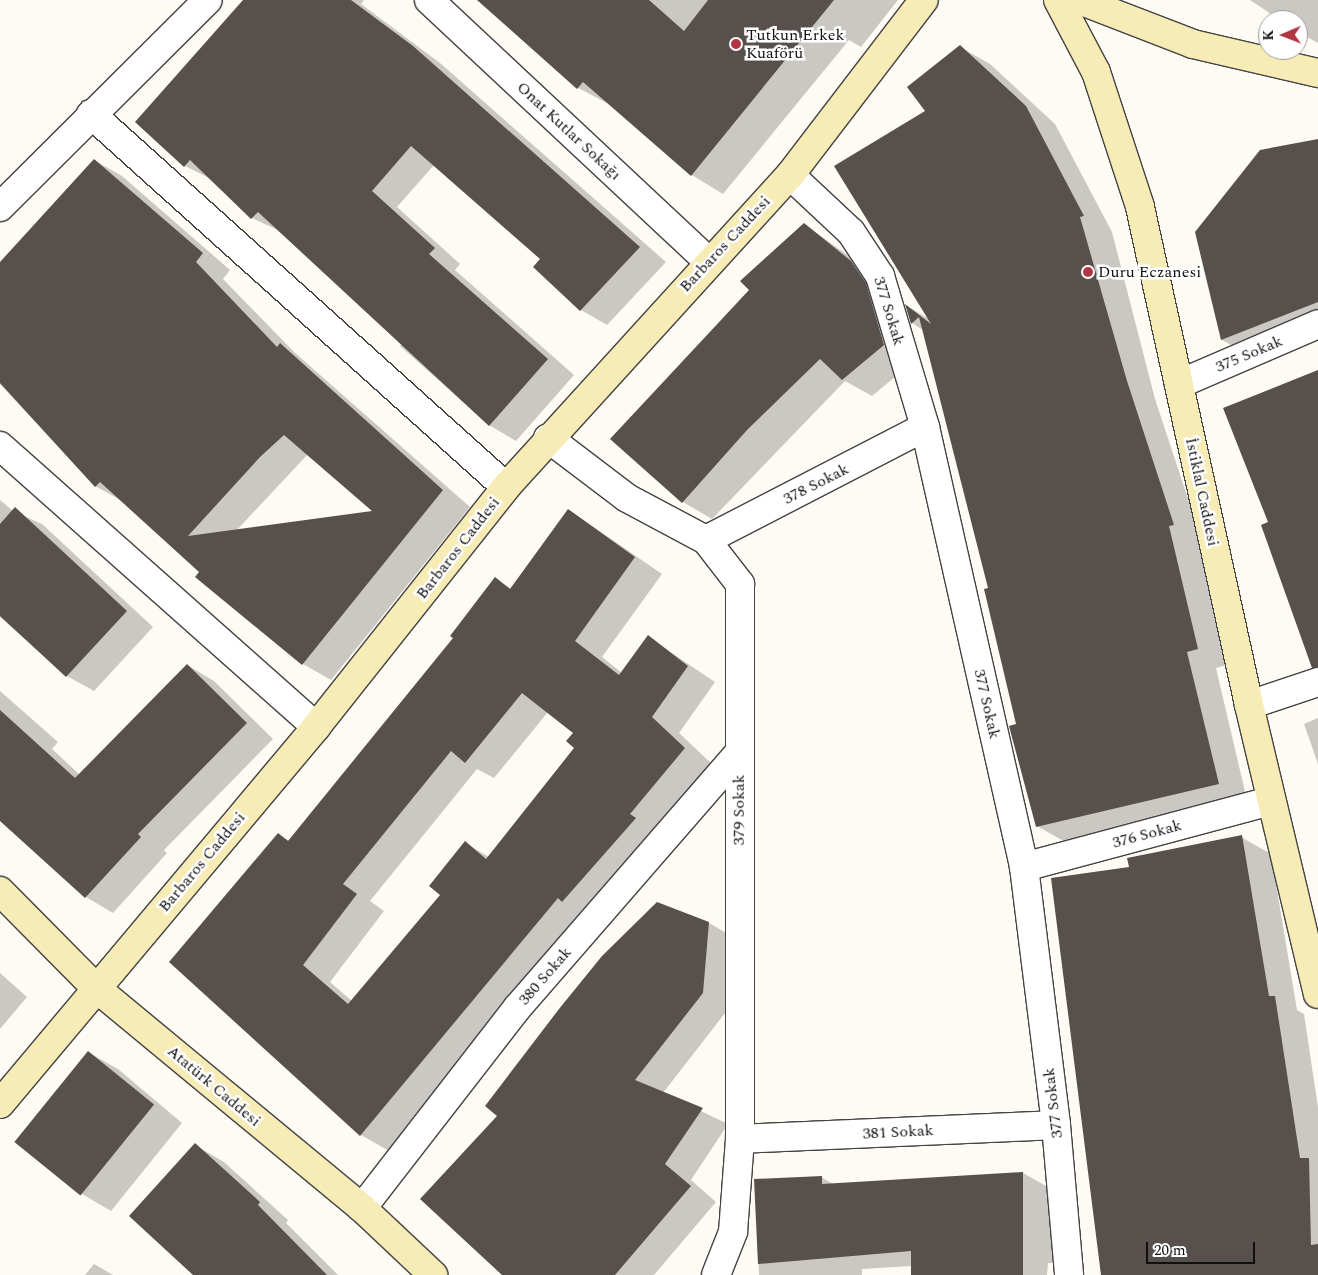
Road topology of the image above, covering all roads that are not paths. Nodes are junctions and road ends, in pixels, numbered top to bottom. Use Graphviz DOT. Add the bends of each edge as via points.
graph roads {
  1 [pos="208,0"];
  2 [pos="429,0"];
  3 [pos="924,0"];
  4 [pos="1058,0"];
  5 [pos="1079,0"];
  6 [pos="1318,74"];
  7 [pos="91,114"];
  8 [pos="790,175"];
  9 [pos="0,207"];
  10 [pos="708,261"];
  11 [pos="1318,324"];
  12 [pos="1179,384"];
  13 [pos="925,427"];
  14 [pos="548,438"];
  15 [pos="0,446"];
  16 [pos="506,487"];
  17 [pos="706,540"];
  18 [pos="1318,682"];
  19 [pos="1249,705"];
  20 [pos="316,727"];
  21 [pos="739,754"];
  22 [pos="1271,801"];
  23 [pos="1024,867"];
  24 [pos="0,891"];
  25 [pos="96,988"];
  26 [pos="1318,994"];
  27 [pos="0,1104"];
  28 [pos="1056,1125"];
  29 [pos="740,1140"];
  30 [pos="362,1208"];
  31 [pos="433,1275"];
  32 [pos="716,1275"];
  33 [pos="1069,1275"];
  1 -- 7 [label="street"];
  2 -- 10 [label="street, Onat Kutlar Sokağı"];
  3 -- 8 [label="street, Barbaros Caddesi"];
  4 -- 12 [label="street, İstiklal Caddesi" via="1096,72 1140,206"];
  5 -- 6 [label="street" via="1193,44"];
  7 -- 9 [label="street"];
  7 -- 16 [label="street"];
  8 -- 10 [label="street, Barbaros Caddesi"];
  8 -- 13 [label="street, 377 Sokak" via="851,232 880,276"];
  10 -- 14 [label="street, Barbaros Caddesi"];
  11 -- 12 [label="street, 375 Sokak"];
  12 -- 19 [label="street, İstiklal Caddesi"];
  13 -- 17 [label="street, 378 Sokak"];
  13 -- 23 [label="street, 377 Sokak"];
  14 -- 16 [label="street, Barbaros Caddesi"];
  14 -- 17 [label="street, 379 Sokak" via="627,498"];
  15 -- 20 [label="street"];
  16 -- 20 [label="street, Barbaros Caddesi"];
  17 -- 21 [label="street, 379 Sokak" via="740,584"];
  18 -- 19 [label="street"];
  19 -- 22 [label="street, İstiklal Caddesi"];
  20 -- 25 [label="street, Barbaros Caddesi"];
  21 -- 29 [label="street, 379 Sokak"];
  21 -- 30 [label="street, 380 Sokak" via="518,1007"];
  22 -- 23 [label="street, 376 Sokak"];
  22 -- 26 [label="street, İstiklal Caddesi"];
  23 -- 28 [label="street, 377 Sokak"];
  24 -- 25 [label="street, Atatürk Caddesi"];
  25 -- 27 [label="street, Barbaros Caddesi"];
  25 -- 30 [label="street, Atatürk Caddesi"];
  28 -- 29 [label="street, 381 Sokak"];
  28 -- 33 [label="street, 377 Sokak"];
  29 -- 32 [label="street, 379 Sokak" via="733,1232"];
  30 -- 31 [label="street, Atatürk Caddesi"];
}
